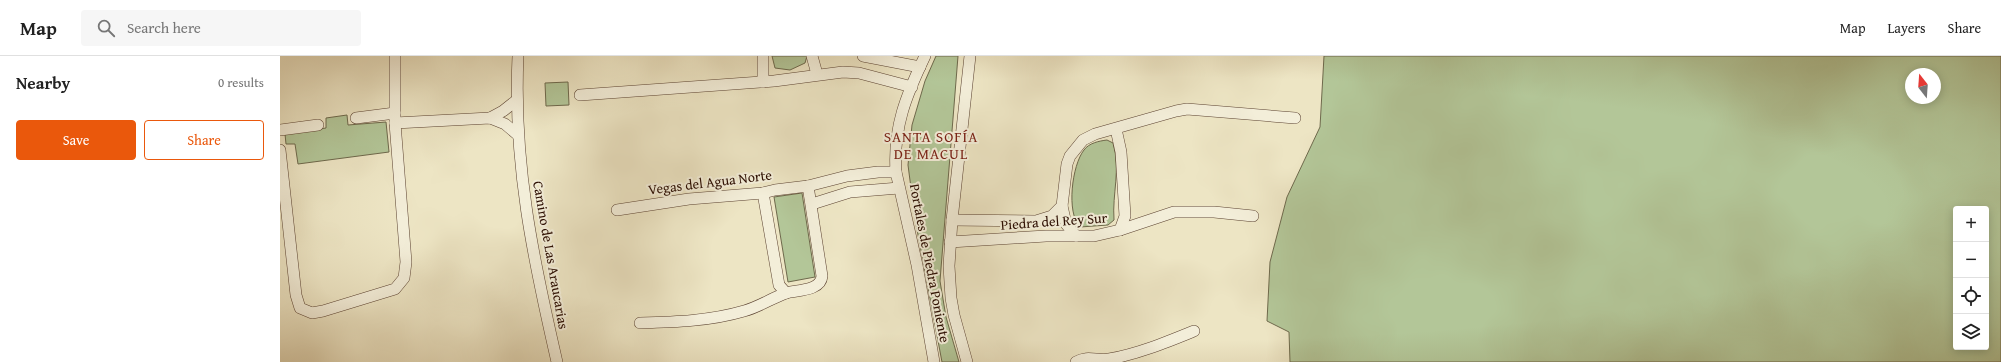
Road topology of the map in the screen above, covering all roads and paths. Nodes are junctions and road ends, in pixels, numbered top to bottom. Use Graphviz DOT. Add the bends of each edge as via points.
graph roads {
  1 [pos="395,56"];
  2 [pos="518,56"];
  3 [pos="763,56"];
  4 [pos="812,56"];
  5 [pos="863,56"];
  6 [pos="925,56"];
  7 [pos="970,56"];
  8 [pos="920,68"];
  9 [pos="817,74"];
  10 [pos="763,82"];
  11 [pos="912,87"];
  12 [pos="580,95"];
  13 [pos="517,100"];
  14 [pos="356,118"];
  15 [pos="395,118"];
  16 [pos="490,118"];
  17 [pos="1295,118"];
  18 [pos="318,124"];
  19 [pos="1116,129"];
  20 [pos="280,130"];
  21 [pos="518,135"];
  22 [pos="280,150"];
  23 [pos="896,172"];
  24 [pos="808,186"];
  25 [pos="899,188"];
  26 [pos="763,194"];
  27 [pos="812,204"];
  28 [pos="1062,206"];
  29 [pos="617,210"];
  30 [pos="1253,216"];
  31 [pos="952,220"];
  32 [pos="1120,230"];
  33 [pos="1076,236"];
  34 [pos="950,242"];
  35 [pos="786,293"];
  36 [pos="640,324"];
  37 [pos="1194,332"];
  38 [pos="1108,361"];
  39 [pos="557,362"];
  40 [pos="934,362"];
  41 [pos="967,362"];
  42 [pos="1076,362"];
  1 -- 15 [label="street"];
  2 -- 13 [label="street, Camino de Las Araucarias"];
  3 -- 10 [label="street"];
  4 -- 9 [label="street"];
  5 -- 8 [label="street"];
  6 -- 8 [label="street, Portales de Piedra Poniente"];
  7 -- 31 [label="street"];
  8 -- 11 [label="street, Portales de Piedra Poniente"];
  9 -- 10 [label="street"];
  9 -- 11 [label="street" via="860,73"];
  10 -- 12 [label="street"];
  11 -- 23 [label="street, Portales de Piedra Poniente" via="898,125"];
  13 -- 16 [label="street"];
  13 -- 21 [label="street, Camino de Las Araucarias"];
  14 -- 15 [label="street"];
  15 -- 16 [label="street"];
  15 -- 22 [label="street" via="406,262 404,278 395,289 323,311 306,312 297,302"];
  16 -- 21 [label="street" via="504,124"];
  17 -- 19 [label="street" via="1187,109"];
  18 -- 20 [label="street"];
  19 -- 28 [label="street" via="1095,134 1076,147 1067,164"];
  19 -- 32 [label="street" via="1121,152 1124,216"];
  21 -- 39 [label="street, Camino de Las Araucarias" via="529,234"];
  23 -- 24 [label="street, Vegas del Agua Norte" via="847,176"];
  23 -- 25 [label="street, Portales de Piedra Poniente"];
  24 -- 26 [label="street, Vegas del Agua Norte"];
  24 -- 27 [label="street"];
  25 -- 27 [label="street" via="850,192"];
  25 -- 40 [label="street, Portales de Piedra Poniente" via="917,265"];
  26 -- 29 [label="street, Vegas del Agua Norte" via="689,199"];
  26 -- 35 [label="street" via="779,285"];
  27 -- 35 [label="street" via="822,280 816,286"];
  28 -- 31 [label="street" via="1052,216 1036,221"];
  28 -- 33 [label="street" via="1066,224"];
  30 -- 32 [label="street, Piedra del Rey Sur" via="1214,212 1174,212"];
  31 -- 34 [label="street"];
  32 -- 33 [label="street, Piedra del Rey Sur" via="1094,236"];
  33 -- 34 [label="street, Piedra del Rey Sur"];
  34 -- 41 [label="street" via="951,298"];
  35 -- 36 [label="street" via="745,311 712,318"];
  37 -- 38 [label="street"];
  38 -- 42 [label="street" via="1084,358"];
}
